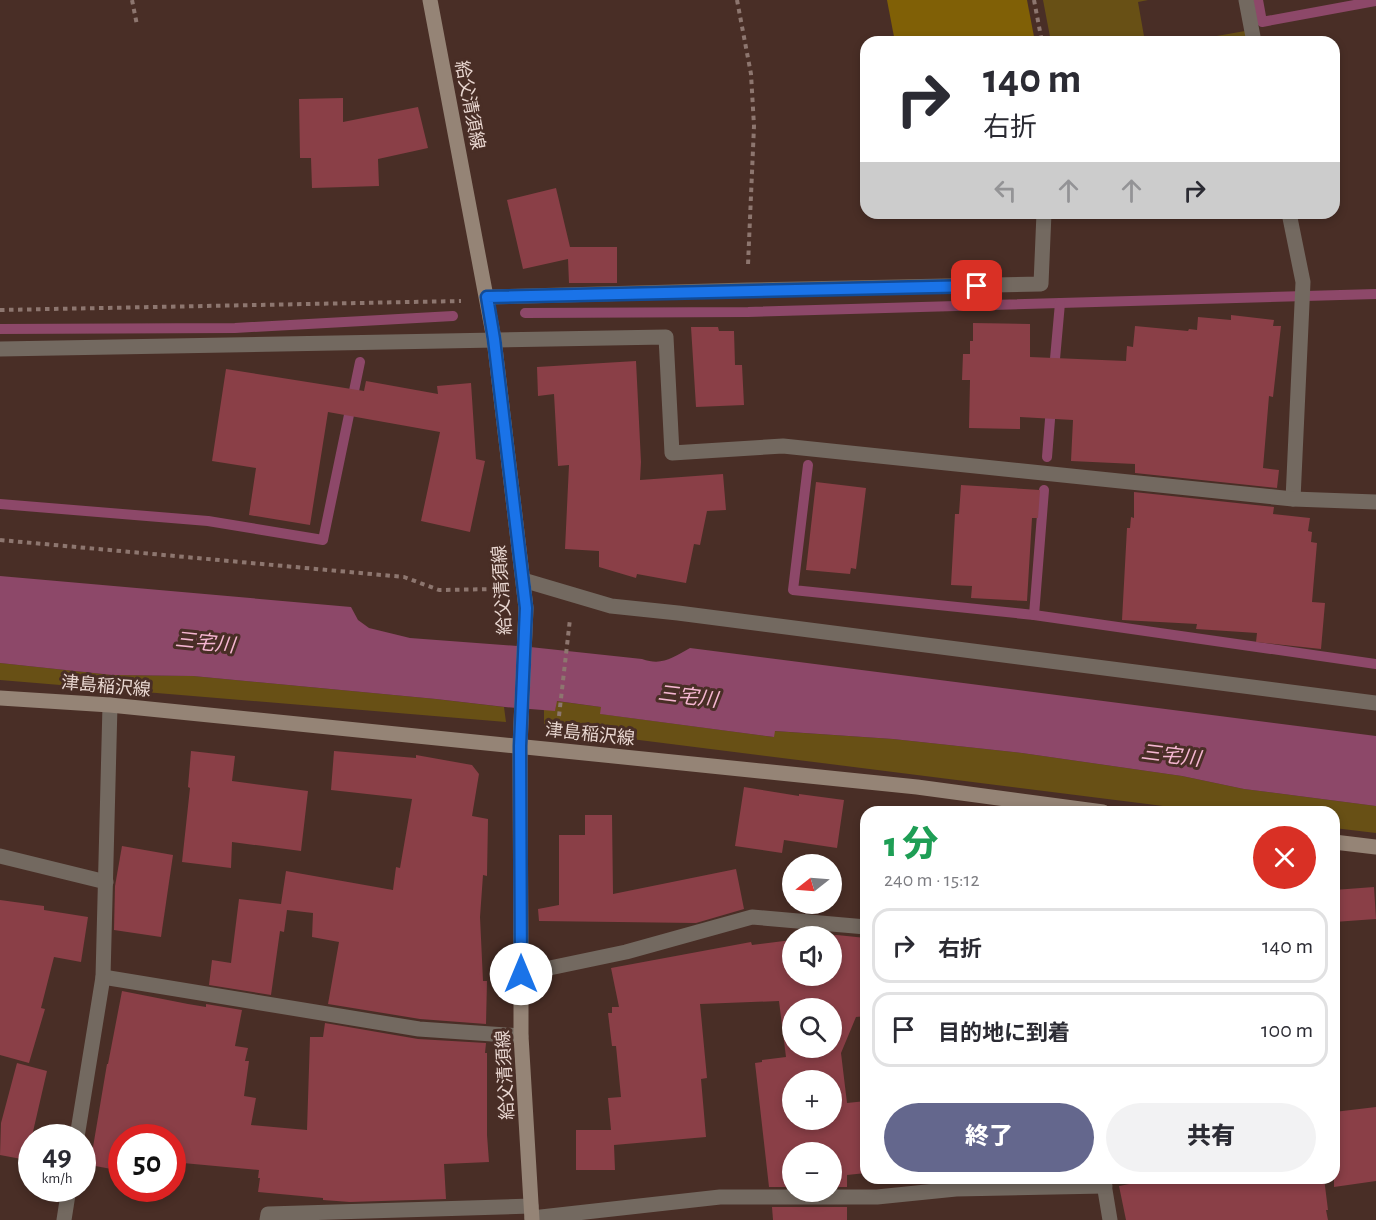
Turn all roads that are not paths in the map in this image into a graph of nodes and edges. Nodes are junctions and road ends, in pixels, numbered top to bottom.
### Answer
1 (430, 0) edge
2 (1246, 0) edge
3 (1253, 36) edge
4 (1044, 219) edge
5 (1290, 219) edge
6 (487, 299) junction
7 (494, 339) junction
8 (0, 350) edge
9 (1293, 499) junction
10 (1376, 502) edge
11 (524, 584) junction
12 (0, 698) edge
13 (1376, 703) edge
14 (110, 705) junction
15 (520, 746) junction
16 (1057, 806) edge
17 (1340, 843) edge
18 (1376, 847) edge
19 (0, 856) edge
20 (106, 882) junction
21 (860, 926) edge
22 (521, 974) junction
23 (104, 977) junction
24 (522, 1036) junction
25 (79, 1124) edge
26 (1062, 1184) edge
27 (1104, 1184) edge
28 (67, 1202) edge
29 (532, 1215) edge
30 (64, 1220) edge
31 (267, 1220) edge
32 (1110, 1220) edge

1 - 6 main road, 給父清須線
2 - 3 street
4 - 6 street
5 - 9 street
6 - 7 main road, 給父清須線
7 - 8 street
7 - 9 street
7 - 11 main road, 給父清須線
9 - 10 street
11 - 13 street
11 - 15 main road, 給父清須線
12 - 14 main road, 津島稲沢線
14 - 15 main road, 津島稲沢線
14 - 20 street
15 - 16 main road, 津島稲沢線
15 - 22 main road, 給父清須線
17 - 18 main road
19 - 20 street
20 - 23 street
21 - 22 street
22 - 24 main road, 給父清須線
23 - 24 street
23 - 25 street
24 - 29 main road, 給父清須線
26 - 29 street
27 - 32 street
28 - 30 street
29 - 31 street

